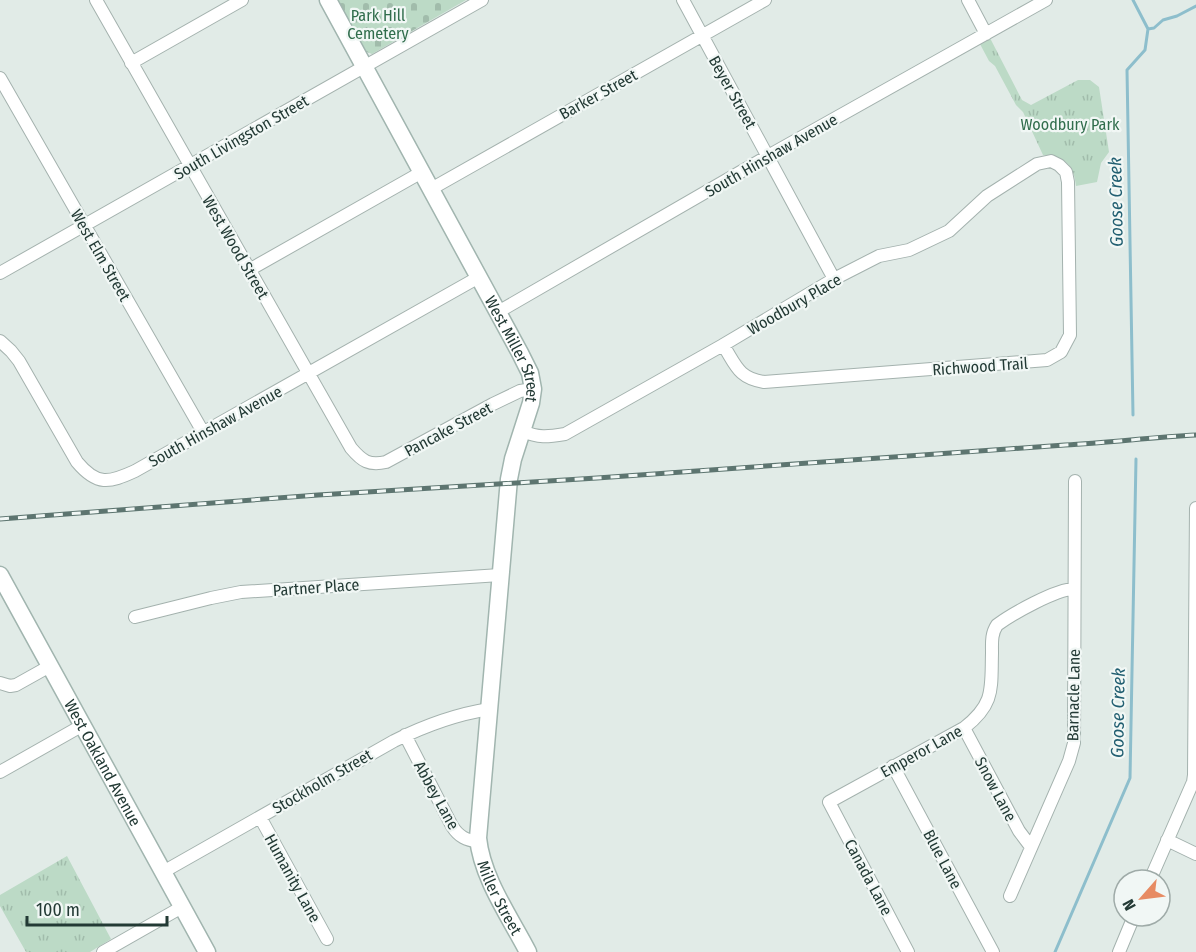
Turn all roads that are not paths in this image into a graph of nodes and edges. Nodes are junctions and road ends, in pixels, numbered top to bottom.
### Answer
1 (96, 0) edge
2 (242, 0) edge
3 (328, 0) edge
4 (482, 0) edge
5 (683, 0) edge
6 (765, 0) edge
7 (968, 0) edge
8 (1046, 0) edge
9 (986, 34) junction
10 (702, 36) junction
11 (131, 63) junction
12 (364, 67) junction
13 (0, 78) edge
14 (768, 156) junction
15 (1059, 165) joint
16 (190, 166) junction
17 (422, 172) junction
18 (431, 189) junction
19 (85, 227) junction
20 (249, 270) junction
21 (0, 273) edge
22 (479, 277) junction
23 (834, 279) junction
24 (498, 312) junction
25 (0, 341) edge
26 (723, 345) junction
27 (309, 374) junction
28 (533, 389) junction
29 (522, 431) junction
30 (203, 432) junction
31 (363, 460) joint
32 (1075, 481) dead end
33 (1196, 508) edge
34 (0, 575) edge
35 (500, 575) junction
36 (1074, 589) junction
37 (135, 617) dead end
38 (1196, 638) edge
39 (50, 666) junction
40 (0, 683) edge
41 (490, 709) junction
42 (83, 725) junction
43 (964, 728) junction
44 (405, 735) junction
45 (893, 766) junction
46 (0, 772) edge
47 (829, 802) joint
48 (260, 817) junction
49 (1167, 840) junction
50 (478, 842) junction
51 (1031, 847) junction
52 (1196, 854) edge
53 (1155, 868) edge
54 (163, 872) junction
55 (1010, 896) dead end
56 (182, 907) junction
57 (1129, 928) edge
58 (327, 939) dead end
59 (103, 952) edge
60 (207, 952) edge
61 (528, 952) edge
62 (908, 952) edge
63 (993, 952) edge
64 (1119, 952) edge

1 - 11 street, West Wood Street
2 - 11 street
3 - 12 street, West Miller Street
4 - 12 street, South Livingston Street
5 - 10 street, Beyer Street
6 - 10 street, Barker Street
7 - 9 street
8 - 9 street, South Hinshaw Avenue
9 - 14 street, South Hinshaw Avenue
10 - 14 street, Beyer Street
10 - 18 street, Barker Street
11 - 16 street, West Wood Street
12 - 16 street, South Livingston Street
12 - 17 street, West Miller Street
13 - 19 street, West Elm Street
14 - 23 street, Beyer Street
14 - 24 street, South Hinshaw Avenue
15 - 23 street, Woodbury Place
15 - 26 street, Richwood Trail
16 - 19 street, South Livingston Street
16 - 20 street, West Wood Street
17 - 18 street, West Miller Street
17 - 20 street
18 - 22 street, West Miller Street
19 - 21 street, South Livingston Street
19 - 30 street, West Elm Street
20 - 27 street, West Wood Street
22 - 24 street, West Miller Street
22 - 27 street, South Hinshaw Avenue
23 - 26 street, Woodbury Place
24 - 28 street, West Miller Street
25 - 30 street, South Hinshaw Avenue
26 - 29 street, Woodbury Place
27 - 30 street, South Hinshaw Avenue
27 - 31 street, West Wood Street
28 - 29 street, West Miller Street
28 - 31 street, Pancake Street
29 - 35 street, West Miller Street
32 - 36 street, Barnacle Lane
33 - 38 street
34 - 39 street, West Oakland Avenue
35 - 37 street, Partner Place
35 - 41 street, West Miller Street
36 - 43 street, Emperor Lane
36 - 51 street, Barnacle Lane
38 - 49 street
39 - 40 street
39 - 42 street, West Oakland Avenue
41 - 44 street, Stockholm Street
41 - 50 street, West Miller Street
42 - 46 street
42 - 54 street, West Oakland Avenue
43 - 45 street, Emperor Lane
43 - 51 street, Snow Lane
44 - 48 street, Stockholm Street
44 - 50 street, Abbey Lane
45 - 47 street, Emperor Lane
45 - 63 street, Blue Lane
47 - 62 street, Canada Lane
48 - 54 street, Stockholm Street
48 - 58 street, Humanity Lane
49 - 52 street
49 - 53 street
50 - 61 street, Miller Street
51 - 55 street, Barnacle Lane
54 - 56 street, West Oakland Avenue
56 - 59 street
56 - 60 street, West Oakland Avenue
57 - 64 street

